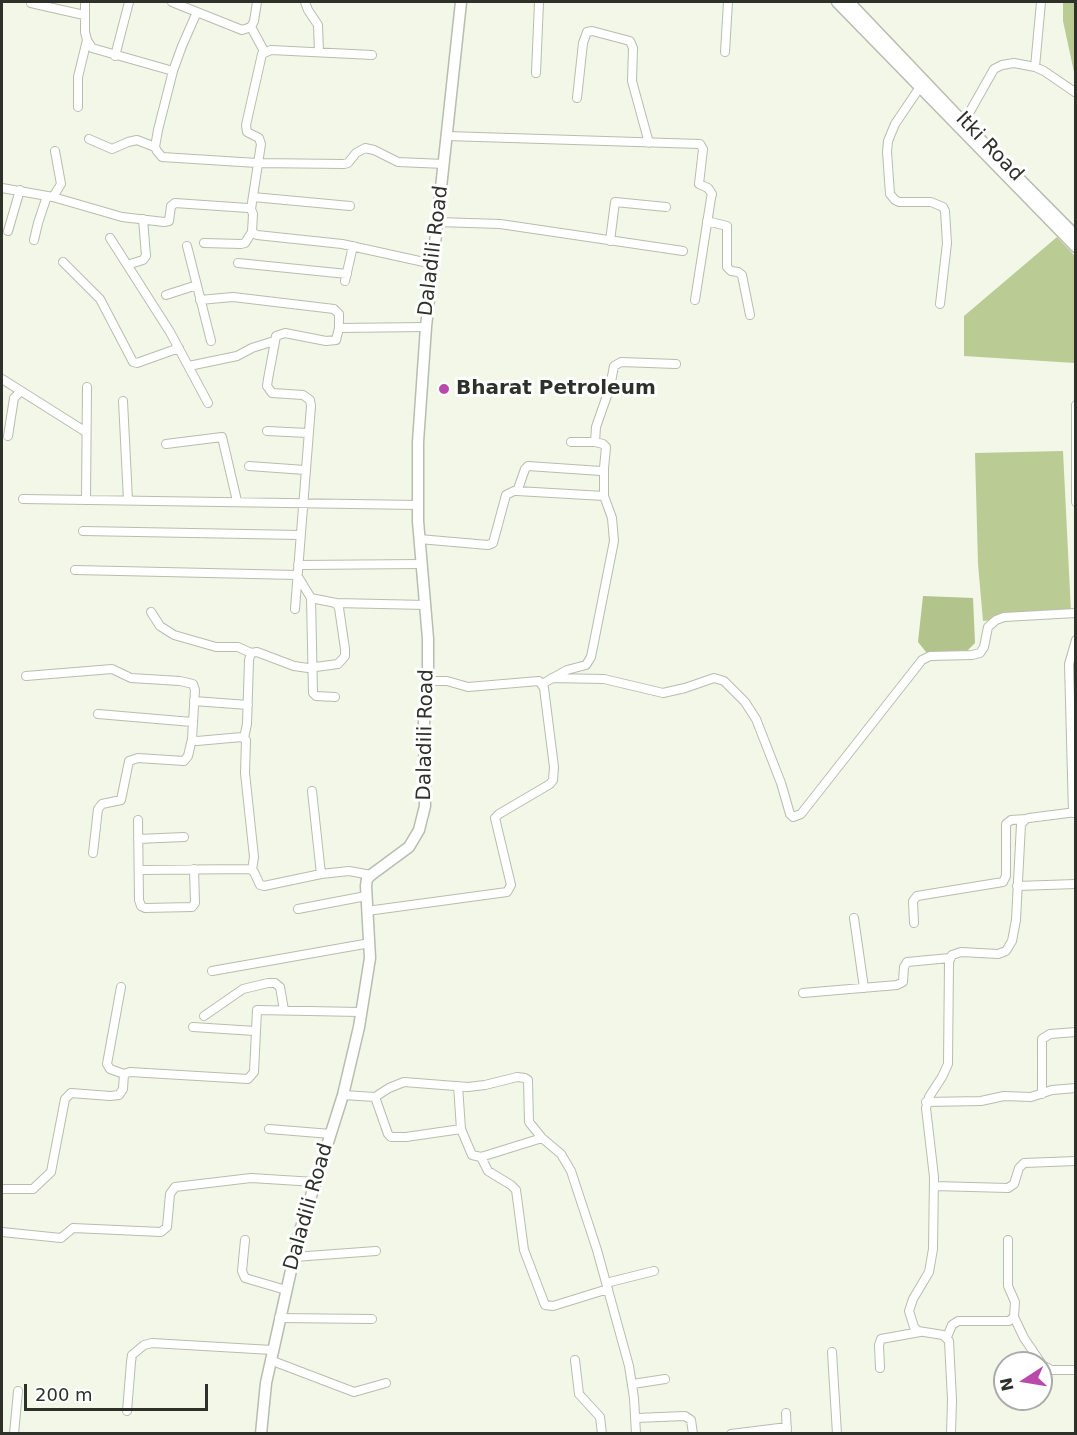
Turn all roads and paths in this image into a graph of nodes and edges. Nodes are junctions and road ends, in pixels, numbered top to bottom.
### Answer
1 (85, 2) edge
2 (129, 2) edge
3 (172, 2) edge
4 (257, 2) edge
5 (305, 2) edge
6 (460, 2) edge
7 (539, 2) edge
8 (728, 2) edge
9 (837, 2) edge
10 (849, 2) edge
11 (1041, 2) edge
12 (31, 3) edge
13 (197, 12) junction
14 (84, 15) junction
15 (251, 27) junction
16 (87, 40) junction
17 (884, 44) junction
18 (264, 51) junction
19 (319, 52) junction
20 (725, 52) dead end
21 (372, 55) dead end
22 (114, 56) junction
23 (899, 59) junction
24 (1035, 67) junction
25 (173, 71) junction
26 (536, 72) dead end
27 (920, 87) junction
28 (1076, 93) edge
29 (577, 98) dead end
30 (78, 107) dead end
31 (964, 122) junction
32 (447, 136) junction
33 (88, 139) dead end
34 (649, 143) junction
35 (155, 147) junction
36 (56, 151) dead end
37 (257, 163) junction
38 (444, 164) junction
39 (2, 188) edge
40 (20, 190) junction
41 (50, 197) junction
42 (253, 197) junction
43 (350, 206) dead end
44 (666, 207) dead end
45 (252, 209) junction
46 (143, 219) junction
47 (708, 221) junction
48 (438, 222) junction
49 (8, 231) dead end
50 (252, 232) junction
51 (1076, 236) edge
52 (110, 238) dead end
53 (34, 240) dead end
54 (610, 241) junction
55 (204, 243) dead end
56 (187, 246) dead end
57 (353, 246) junction
58 (1076, 247) edge
59 (683, 251) dead end
60 (63, 262) dead end
61 (238, 263) dead end
62 (433, 264) junction
63 (127, 265) junction
64 (197, 285) junction
65 (166, 295) dead end
66 (200, 300) junction
67 (695, 300) dead end
68 (940, 304) dead end
69 (750, 315) dead end
70 (426, 327) junction
71 (339, 328) junction
72 (274, 341) junction
73 (211, 342) dead end
74 (179, 348) junction
75 (676, 363) dead end
76 (189, 366) junction
77 (2, 379) edge
78 (87, 387) dead end
79 (21, 391) junction
80 (123, 401) dead end
81 (208, 403) dead end
82 (1076, 405) edge
83 (267, 431) dead end
84 (86, 432) junction
85 (308, 433) junction
86 (8, 436) dead end
87 (572, 442) dead end
88 (595, 442) junction
89 (166, 444) dead end
90 (249, 466) dead end
91 (604, 468) junction
92 (305, 470) junction
93 (517, 490) junction
94 (604, 496) junction
95 (23, 499) dead end
96 (86, 499) junction
97 (128, 500) junction
98 (237, 501) junction
99 (303, 502) junction
100 (1076, 502) edge
101 (418, 505) junction
102 (83, 531) dead end
103 (300, 535) junction
104 (419, 539) junction
105 (422, 564) junction
106 (298, 565) junction
107 (75, 570) dead end
108 (297, 575) junction
109 (310, 598) junction
110 (336, 603) junction
111 (426, 604) junction
112 (294, 609) dead end
113 (151, 612) dead end
114 (1076, 613) edge
115 (1076, 640) edge
116 (251, 652) junction
117 (311, 668) junction
118 (26, 676) dead end
119 (552, 678) junction
120 (428, 681) junction
121 (542, 684) junction
122 (335, 697) dead end
123 (194, 701) junction
124 (248, 705) junction
125 (98, 714) dead end
126 (192, 722) junction
127 (244, 738) junction
128 (192, 739) junction
129 (312, 791) dead end
130 (1074, 813) edge
131 (1026, 819) junction
132 (138, 820) dead end
133 (184, 837) dead end
134 (138, 839) junction
135 (93, 853) dead end
136 (194, 869) junction
137 (139, 870) junction
138 (252, 870) junction
139 (321, 874) junction
140 (370, 875) junction
141 (1076, 884) edge
142 (1017, 886) junction
143 (366, 896) junction
144 (298, 909) dead end
145 (367, 911) junction
146 (854, 918) dead end
147 (914, 923) dead end
148 (370, 943) junction
149 (950, 958) junction
150 (212, 971) dead end
151 (121, 987) dead end
152 (864, 988) junction
153 (803, 993) dead end
154 (284, 1010) junction
155 (360, 1012) junction
156 (204, 1016) dead end
157 (193, 1028) dead end
158 (255, 1030) junction
159 (1076, 1032) edge
160 (124, 1074) junction
161 (458, 1086) junction
162 (1076, 1088) edge
163 (1042, 1094) junction
164 (343, 1095) junction
165 (375, 1097) junction
166 (926, 1102) junction
167 (269, 1129) dead end
168 (460, 1129) junction
169 (331, 1134) junction
170 (542, 1138) junction
171 (481, 1157) junction
172 (1076, 1161) edge
173 (315, 1182) junction
174 (934, 1186) junction
175 (2, 1189) edge
176 (2, 1232) edge
177 (245, 1240) dead end
178 (1008, 1240) dead end
179 (376, 1251) dead end
180 (294, 1257) junction
181 (654, 1271) dead end
182 (607, 1286) junction
183 (286, 1290) junction
184 (1014, 1317) junction
185 (279, 1318) junction
186 (372, 1319) dead end
187 (922, 1332) junction
188 (947, 1337) junction
189 (1033, 1351) edge
190 (832, 1352) dead end
191 (271, 1355) junction
192 (575, 1360) dead end
193 (880, 1368) dead end
194 (1053, 1370) edge
195 (1076, 1370) edge
196 (665, 1379) dead end
197 (386, 1383) dead end
198 (633, 1384) junction
199 (18, 1391) dead end
200 (127, 1411) dead end
201 (786, 1413) dead end
202 (636, 1418) junction
203 (787, 1430) edge
204 (14, 1434) edge
205 (261, 1434) edge
206 (602, 1434) edge
207 (636, 1434) edge
208 (693, 1434) edge
209 (731, 1434) edge
210 (837, 1434) edge
211 (951, 1434) edge

1 - 14 street
2 - 22 street
3 - 13 street
4 - 15 street
5 - 19 street
6 - 32 main road, Daladili Road
7 - 26 street
8 - 20 street
9 - 17 main road
10 - 17 main road
11 - 24 street
12 - 14 street
13 - 15 street
13 - 25 street
14 - 16 street
15 - 18 street
16 - 22 street
16 - 30 street
17 - 23 main road
18 - 19 street
18 - 37 street
19 - 21 street
22 - 25 street
23 - 27 main road
23 - 31 main road, Itki Road
24 - 28 street
24 - 31 street
25 - 35 street
27 - 58 main road
27 - 68 street
29 - 34 street
31 - 51 main road, Itki Road
32 - 34 street
32 - 38 main road, Daladili Road
33 - 35 street
34 - 47 street
35 - 37 street
36 - 41 street
37 - 38 street
37 - 42 street
38 - 48 main road, Daladili Road
39 - 40 street
40 - 41 street
40 - 49 street
41 - 46 street
41 - 53 street
42 - 43 street
42 - 45 street
44 - 54 street
45 - 46 street
45 - 50 street
46 - 63 street
47 - 67 street
47 - 69 street
48 - 54 street
48 - 62 main road, Daladili Road
50 - 55 street
50 - 57 street
52 - 63 street
54 - 59 street
56 - 64 street
57 - 61 street
57 - 62 street
60 - 74 street
62 - 70 main road, Daladili Road
63 - 74 street
64 - 65 street
64 - 66 street
66 - 71 street
66 - 73 street
70 - 71 street
70 - 101 main road, Daladili Road
71 - 72 street
72 - 76 street
72 - 85 street
74 - 76 street
75 - 88 street
76 - 81 street
77 - 79 street
78 - 84 street
79 - 84 street
79 - 86 street
80 - 97 street
82 - 100 street
83 - 85 street
84 - 96 street
85 - 92 street
87 - 88 street
88 - 91 street
89 - 98 street
90 - 92 street
91 - 93 street
91 - 94 street
92 - 99 street
93 - 94 street
93 - 104 street
94 - 119 street
95 - 96 street
96 - 97 street
97 - 98 street
98 - 99 street
99 - 101 street
99 - 103 street
101 - 104 main road, Daladili Road
102 - 103 street
103 - 106 street
104 - 105 main road, Daladili Road
105 - 106 street
105 - 111 main road, Daladili Road
106 - 108 street
107 - 108 street
108 - 109 street
108 - 112 street
109 - 110 street
109 - 117 street
110 - 111 street
110 - 117 street
111 - 120 main road, Daladili Road
113 - 116 street
114 - 119 street
115 - 130 street
116 - 117 street
116 - 124 street
117 - 122 street
118 - 123 street
119 - 121 street
120 - 121 street
120 - 140 main road, Daladili Road
121 - 145 street
123 - 124 street
123 - 126 street
124 - 127 street
125 - 126 street
126 - 128 street
127 - 128 street
127 - 138 street
128 - 135 street
129 - 139 street
130 - 131 street
131 - 142 street
131 - 147 street
132 - 134 street
133 - 134 street
134 - 137 street
136 - 137 street
136 - 137 street
136 - 138 street
138 - 139 street
139 - 140 street
140 - 143 main road, Daladili Road
141 - 142 street
142 - 149 street
143 - 144 street
143 - 145 main road, Daladili Road
145 - 148 main road, Daladili Road
146 - 152 street
148 - 150 street
148 - 155 main road, Daladili Road
149 - 152 street
149 - 166 street
151 - 160 street
152 - 153 street
154 - 155 street
154 - 156 street
154 - 158 street
155 - 164 main road, Daladili Road
157 - 158 street
158 - 160 street
159 - 163 street
160 - 175 street
161 - 165 street
161 - 168 street
161 - 170 street
162 - 163 street
163 - 166 street
164 - 165 street
164 - 169 main road, Daladili Road
165 - 168 street
166 - 174 street
167 - 169 street
168 - 171 street
169 - 173 main road, Daladili Road
170 - 171 street
170 - 182 street
171 - 182 street
172 - 174 street
173 - 176 street
173 - 180 main road, Daladili Road
174 - 187 street
177 - 183 street
178 - 184 street
179 - 180 street
180 - 183 main road, Daladili Road
181 - 182 street
182 - 198 street
183 - 185 main road, Daladili Road
184 - 188 street
184 - 189 street
185 - 186 street
185 - 191 main road, Daladili Road
187 - 188 street
187 - 193 street
188 - 211 street
190 - 210 street
191 - 197 street
191 - 200 street
191 - 205 main road, Daladili Road
192 - 206 street
194 - 195 street
196 - 198 street
198 - 202 street
199 - 204 street
201 - 203 street
202 - 207 street
202 - 208 street
203 - 209 street

